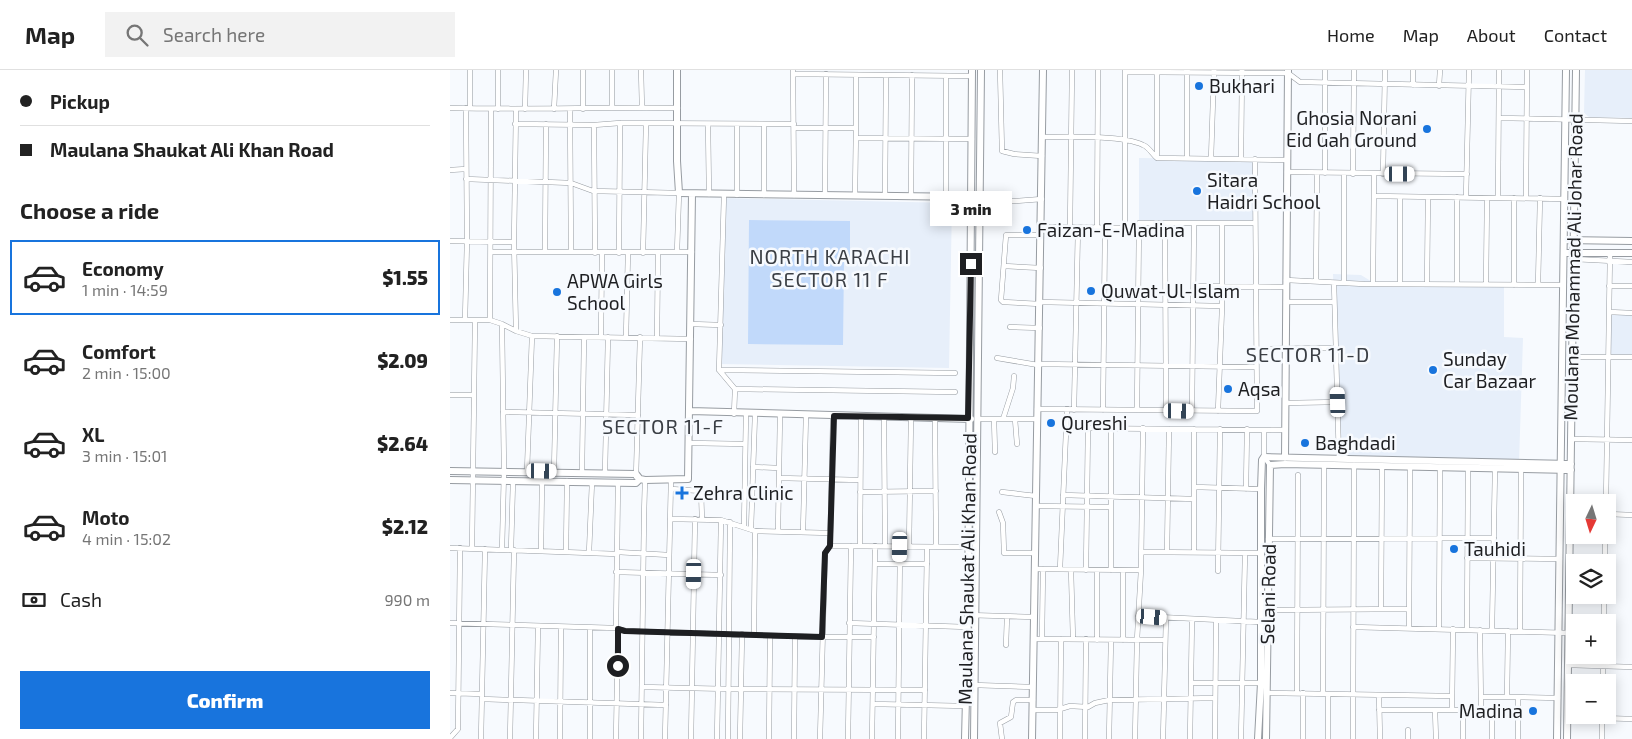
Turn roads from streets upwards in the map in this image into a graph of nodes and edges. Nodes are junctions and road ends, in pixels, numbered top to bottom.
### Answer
1 (470, 70) edge
2 (498, 70) edge
3 (526, 70) edge
4 (556, 70) edge
5 (583, 70) edge
6 (612, 70) edge
7 (642, 70) edge
8 (677, 70) edge
9 (981, 70) edge
10 (1000, 70) edge
11 (1043, 70) edge
12 (1072, 70) edge
13 (1098, 70) edge
14 (1125, 70) edge
15 (1325, 70) edge
16 (1354, 70) edge
17 (1385, 70) edge
18 (1413, 70) edge
19 (1440, 70) edge
20 (1469, 70) edge
21 (1499, 70) edge
22 (1526, 70) edge
23 (1566, 70) edge
24 (1576, 70) edge
25 (1157, 71) edge
26 (1187, 71) edge
27 (1214, 71) edge
28 (1242, 71) edge
29 (794, 72) edge
30 (873, 72) edge
31 (1288, 72) edge
32 (900, 73) edge
33 (930, 73) edge
34 (972, 73) edge
35 (826, 74) junction
36 (856, 75) junction
37 (886, 75) junction
38 (912, 75) junction
39 (946, 76) junction
40 (1325, 82) junction
41 (1354, 82) junction
42 (1385, 84) junction
43 (1413, 85) junction
44 (1439, 86) junction
45 (1468, 86) junction
46 (1499, 88) junction
47 (1526, 88) junction
48 (612, 107) junction
49 (450, 108) edge
50 (468, 108) junction
51 (642, 108) junction
52 (678, 108) junction
53 (491, 109) junction
54 (498, 109) junction
55 (516, 109) junction
56 (526, 109) junction
57 (554, 109) junction
58 (570, 109) junction
59 (583, 109) junction
60 (1499, 118) junction
61 (1526, 119) junction
62 (1566, 119) junction
63 (1575, 120) junction
64 (1632, 121) edge
65 (620, 123) junction
66 (515, 124) junction
67 (546, 124) junction
68 (646, 124) junction
69 (677, 124) junction
70 (708, 124) junction
71 (737, 124) junction
72 (764, 124) junction
73 (570, 125) junction
74 (594, 125) junction
75 (794, 126) junction
76 (826, 128) junction
77 (856, 128) junction
78 (1042, 137) junction
79 (856, 138) junction
80 (886, 138) junction
81 (911, 138) junction
82 (1071, 138) junction
83 (1097, 138) junction
84 (946, 139) junction
85 (972, 139) junction
86 (1125, 140) junction
87 (1042, 156) junction
88 (1157, 158) junction
89 (1187, 158) junction
90 (1211, 159) junction
91 (1241, 159) junction
92 (1255, 159) junction
93 (1287, 160) junction
94 (450, 170) edge
95 (466, 170) junction
96 (1287, 172) junction
97 (1317, 173) junction
98 (1325, 173) junction
99 (1344, 174) junction
100 (1353, 174) junction
101 (1374, 174) junction
102 (1383, 174) junction
103 (1467, 174) junction
104 (466, 179) junction
105 (491, 180) junction
106 (514, 181) junction
107 (546, 182) junction
108 (571, 183) junction
109 (594, 191) junction
110 (620, 192) junction
111 (644, 192) junction
112 (679, 193) junction
113 (692, 194) junction
114 (709, 194) junction
115 (724, 194) junction
116 (737, 195) junction
117 (764, 195) junction
118 (794, 195) junction
119 (826, 195) junction
120 (855, 195) junction
121 (885, 196) junction
122 (1374, 196) junction
123 (911, 197) junction
124 (946, 197) junction
125 (972, 197) junction
126 (1400, 197) junction
127 (1428, 197) junction
128 (1457, 197) junction
129 (1466, 198) junction
130 (1487, 198) junction
131 (1498, 198) junction
132 (1514, 198) junction
133 (1526, 198) junction
134 (1540, 198) junction
135 (1564, 199) junction
136 (1042, 200) junction
137 (1000, 222) dead end
138 (1166, 223) junction
139 (1194, 223) junction
140 (1222, 223) junction
141 (1255, 223) junction
142 (1041, 227) junction
143 (1070, 228) junction
144 (1078, 228) junction
145 (1097, 228) junction
146 (1105, 228) junction
147 (1125, 228) junction
148 (1138, 228) junction
149 (1041, 235) junction
150 (1564, 240) junction
151 (1574, 240) junction
152 (450, 241) edge
153 (467, 241) junction
154 (1632, 241) edge
155 (491, 242) junction
156 (514, 242) junction
157 (491, 252) junction
158 (514, 252) junction
159 (545, 252) junction
160 (571, 252) junction
161 (595, 252) junction
162 (602, 252) junction
163 (658, 252) junction
164 (677, 252) junction
165 (692, 252) junction
166 (619, 253) junction
167 (628, 253) junction
168 (643, 253) junction
169 (1564, 253) junction
170 (1610, 253) junction
171 (1632, 253) edge
172 (1574, 256) junction
173 (1610, 261) junction
174 (1632, 262) edge
175 (1004, 266) junction
176 (1041, 268) junction
177 (1316, 281) junction
178 (1286, 283) junction
179 (1334, 283) junction
180 (1344, 283) junction
181 (1373, 283) junction
182 (1400, 283) junction
183 (1428, 284) junction
184 (1457, 284) junction
185 (1486, 284) junction
186 (1514, 285) junction
187 (1538, 285) junction
188 (1563, 285) junction
189 (1194, 286) junction
190 (1222, 286) junction
191 (1610, 286) junction
192 (1632, 286) edge
193 (1256, 287) junction
194 (1077, 302) junction
195 (1104, 302) junction
196 (1286, 302) junction
197 (1334, 302) junction
198 (1040, 303) junction
199 (1138, 304) junction
200 (1166, 304) junction
201 (1194, 305) junction
202 (1221, 306) junction
203 (1609, 312) junction
204 (1632, 313) edge
205 (450, 320) edge
206 (465, 320) junction
207 (475, 320) junction
208 (490, 320) junction
209 (502, 324) junction
210 (691, 324) junction
211 (721, 325) junction
212 (1010, 327) dead end
213 (1040, 328) junction
214 (516, 331) junction
215 (532, 336) junction
216 (557, 336) junction
217 (584, 337) junction
218 (601, 337) junction
219 (608, 337) junction
220 (626, 337) junction
221 (640, 337) junction
222 (657, 338) junction
223 (691, 339) junction
224 (1336, 348) junction
225 (1256, 349) junction
226 (1286, 349) junction
227 (1573, 357) junction
228 (1608, 357) junction
229 (997, 358) dead end
230 (1632, 358) edge
231 (1038, 364) junction
232 (1076, 364) junction
233 (1103, 365) junction
234 (1137, 366) junction
235 (1166, 366) junction
236 (1192, 366) junction
237 (1220, 367) junction
238 (1256, 367) junction
239 (719, 370) junction
240 (955, 373) dead end
241 (1014, 376) dead end
242 (735, 389) junction
243 (955, 392) dead end
244 (450, 395) edge
245 (474, 395) junction
246 (1338, 402) junction
247 (1286, 404) junction
248 (1037, 409) junction
249 (1067, 410) junction
250 (1074, 410) junction
251 (1103, 410) junction
252 (1137, 410) junction
253 (690, 411) junction
254 (1166, 411) junction
255 (1192, 411) junction
256 (1218, 411) junction
257 (503, 412) junction
258 (530, 412) junction
259 (555, 413) junction
260 (583, 413) junction
261 (606, 414) junction
262 (734, 414) junction
263 (746, 414) junction
264 (754, 414) junction
265 (638, 415) junction
266 (780, 415) junction
267 (806, 415) junction
268 (834, 416) junction
269 (861, 417) junction
270 (884, 417) junction
271 (911, 418) junction
272 (935, 418) junction
273 (968, 418) junction
274 (978, 419) junction
275 (994, 419) junction
276 (1003, 419) junction
277 (1015, 419) junction
278 (1037, 419) junction
279 (1066, 428) junction
280 (1088, 428) junction
281 (1112, 428) junction
282 (1143, 428) junction
283 (1169, 428) junction
284 (1194, 429) junction
285 (1220, 429) junction
286 (1247, 429) junction
287 (1264, 430) junction
288 (1286, 430) junction
289 (1571, 439) junction
290 (1607, 439) junction
291 (1632, 440) edge
292 (690, 443) junction
293 (745, 444) junction
294 (1017, 444) dead end
295 (995, 452) dead end
296 (1264, 457) junction
297 (1339, 459) junction
298 (1285, 461) junction
299 (1270, 465) junction
300 (1324, 465) junction
301 (1354, 465) junction
302 (753, 466) junction
303 (1382, 466) junction
304 (1410, 467) junction
305 (1440, 467) junction
306 (1561, 467) junction
307 (1571, 467) junction
308 (779, 468) junction
309 (1468, 468) junction
310 (1495, 468) junction
311 (1521, 469) junction
312 (450, 471) edge
313 (473, 471) junction
314 (528, 471) junction
315 (504, 472) junction
316 (554, 472) junction
317 (582, 472) junction
318 (605, 472) junction
319 (1298, 476) dead end
320 (779, 478) junction
321 (639, 479) junction
322 (804, 479) junction
323 (831, 479) junction
324 (450, 480) edge
325 (671, 480) junction
326 (860, 480) junction
327 (473, 481) junction
328 (504, 481) junction
329 (513, 481) junction
330 (542, 482) junction
331 (567, 482) junction
332 (592, 482) junction
333 (618, 483) junction
334 (1194, 488) junction
335 (1219, 488) junction
336 (671, 489) junction
337 (1246, 489) junction
338 (1261, 489) junction
339 (936, 491) junction
340 (860, 492) junction
341 (884, 492) junction
342 (910, 492) junction
343 (1002, 492) dead end
344 (1572, 494) edge
345 (1606, 494) edge
346 (1063, 495) junction
347 (1036, 496) junction
348 (1087, 496) junction
349 (1111, 496) junction
350 (1142, 496) junction
351 (1168, 498) junction
352 (1194, 498) junction
353 (1036, 506) junction
354 (1063, 507) junction
355 (1111, 507) junction
356 (1087, 508) junction
357 (999, 512) dead end
358 (1616, 514) edge
359 (1632, 515) edge
360 (670, 519) junction
361 (695, 519) junction
362 (702, 519) junction
363 (721, 520) junction
364 (730, 522) junction
365 (744, 527) junction
366 (753, 530) junction
367 (778, 531) junction
368 (803, 532) junction
369 (830, 533) junction
370 (1298, 538) junction
371 (1324, 538) junction
372 (1354, 538) junction
373 (1381, 538) junction
374 (1410, 538) junction
375 (1440, 538) junction
376 (1467, 538) junction
377 (1494, 538) junction
378 (1265, 539) junction
379 (830, 546) junction
380 (851, 546) junction
381 (860, 546) junction
382 (876, 546) junction
383 (885, 546) junction
384 (900, 547) junction
385 (909, 547) junction
386 (927, 547) junction
387 (936, 547) junction
388 (968, 547) junction
389 (450, 548) edge
390 (460, 548) junction
391 (472, 549) junction
392 (485, 549) junction
393 (502, 550) junction
394 (512, 550) junction
395 (541, 551) junction
396 (566, 552) junction
397 (1142, 552) junction
398 (1167, 552) junction
399 (1194, 552) junction
400 (589, 553) junction
401 (617, 553) junction
402 (643, 553) junction
403 (1035, 553) junction
404 (1219, 553) junction
405 (1245, 553) junction
406 (1261, 553) junction
407 (669, 554) junction
408 (1467, 558) junction
409 (1493, 558) junction
410 (1521, 558) junction
411 (1560, 559) junction
412 (875, 564) junction
413 (900, 564) junction
414 (927, 564) junction
415 (1035, 569) junction
416 (1042, 569) junction
417 (1060, 569) junction
418 (1072, 570) junction
419 (1086, 570) junction
420 (1097, 570) junction
421 (1111, 570) junction
422 (1123, 570) junction
423 (1141, 570) junction
424 (1218, 571) dead end
425 (616, 572) junction
426 (643, 573) junction
427 (669, 574) junction
428 (694, 574) junction
429 (721, 575) junction
430 (1324, 609) junction
431 (1353, 609) junction
432 (1381, 609) junction
433 (1409, 609) junction
434 (1265, 610) junction
435 (1298, 610) junction
436 (971, 616) junction
437 (1138, 616) junction
438 (1007, 617) junction
439 (1034, 617) junction
440 (1166, 618) junction
441 (1192, 619) junction
442 (1216, 620) junction
443 (1244, 621) junction
444 (1261, 622) junction
445 (450, 623) edge
446 (850, 623) junction
447 (459, 624) junction
448 (483, 624) junction
449 (874, 624) junction
450 (899, 625) junction
451 (512, 626) junction
452 (538, 626) junction
453 (926, 626) junction
454 (561, 627) junction
455 (967, 627) junction
456 (1353, 627) junction
457 (590, 628) junction
458 (1409, 628) junction
459 (617, 629) junction
460 (1439, 629) junction
461 (1452, 629) junction
462 (1466, 630) junction
463 (1480, 630) junction
464 (1492, 630) junction
465 (1508, 631) junction
466 (1520, 631) junction
467 (642, 632) junction
468 (668, 632) junction
469 (693, 633) junction
470 (1559, 633) junction
471 (1566, 633) edge
472 (720, 634) junction
473 (730, 634) junction
474 (742, 634) junction
475 (754, 635) junction
476 (770, 636) junction
477 (795, 636) junction
478 (822, 637) junction
479 (849, 637) junction
480 (874, 637) junction
481 (1034, 639) junction
482 (1042, 639) junction
483 (1061, 639) junction
484 (1073, 639) junction
485 (1086, 639) junction
486 (1097, 640) junction
487 (1111, 640) junction
488 (1123, 640) junction
489 (1137, 640) junction
490 (1165, 640) junction
491 (1006, 645) dead end
492 (1568, 665) joint
493 (1603, 666) junction
494 (1632, 667) edge
495 (1603, 674) edge
496 (1192, 683) junction
497 (1261, 683) junction
498 (1216, 684) junction
499 (1242, 684) junction
500 (974, 685) junction
501 (642, 687) junction
502 (1033, 687) junction
503 (666, 688) junction
504 (692, 689) junction
505 (718, 689) junction
506 (741, 689) junction
507 (729, 690) junction
508 (769, 690) junction
509 (795, 690) junction
510 (820, 690) junction
511 (848, 690) junction
512 (899, 690) junction
513 (925, 690) junction
514 (873, 691) junction
515 (450, 693) edge
516 (459, 693) junction
517 (1263, 693) junction
518 (1297, 693) junction
519 (1303, 694) junction
520 (1326, 694) junction
521 (1353, 694) junction
522 (1379, 695) junction
523 (482, 696) junction
524 (1452, 696) junction
525 (1480, 697) junction
526 (1507, 697) junction
527 (1518, 697) junction
528 (1191, 698) junction
529 (1215, 698) junction
530 (1558, 698) junction
531 (1136, 699) junction
532 (511, 700) junction
533 (536, 700) junction
534 (1033, 700) junction
535 (1109, 700) junction
536 (1164, 700) junction
537 (561, 701) junction
538 (590, 702) junction
539 (617, 703) junction
540 (642, 704) junction
541 (873, 704) junction
542 (666, 705) junction
543 (898, 706) junction
544 (925, 706) junction
545 (965, 706) junction
546 (1086, 707) junction
547 (1033, 710) junction
548 (1060, 710) junction
549 (1379, 710) junction
550 (1435, 710) junction
551 (1452, 710) junction
552 (1463, 710) junction
553 (1481, 710) junction
554 (1616, 718) edge
555 (1632, 719) edge
556 (1602, 724) edge
557 (1408, 730) dead end
558 (450, 738) edge
559 (481, 739) edge
560 (510, 739) edge
561 (536, 739) edge
562 (560, 739) edge
563 (590, 739) edge
564 (616, 739) edge
565 (641, 739) edge
566 (666, 739) edge
567 (691, 739) edge
568 (717, 739) edge
569 (728, 739) edge
570 (740, 739) edge
571 (769, 739) edge
572 (794, 739) edge
573 (820, 739) edge
574 (848, 739) edge
575 (872, 739) edge
576 (898, 739) edge
577 (924, 739) edge
578 (965, 739) edge
579 (974, 739) edge
580 (1002, 739) edge
581 (1032, 739) edge
582 (1060, 739) edge
583 (1085, 739) edge
584 (1109, 739) edge
585 (1135, 739) edge
586 (1163, 739) edge
587 (1190, 739) edge
588 (1215, 739) edge
589 (1241, 739) edge
590 (1258, 739) edge
591 (1266, 739) edge
592 (1303, 739) edge
593 (1328, 739) edge
594 (1354, 739) edge
595 (1380, 739) edge
596 (1408, 739) edge
597 (1436, 739) edge
598 (1462, 739) edge
599 (1492, 739) edge
600 (1518, 739) edge
601 (1557, 739) edge
602 (1567, 739) edge
603 (1602, 739) edge

1 - 50 street
2 - 54 street
3 - 56 street
4 - 57 street
5 - 59 street
6 - 48 street
7 - 51 street
8 - 52 street
9 - 274 street, Maulana Shaukat Ali Khan Road
10 - 87 street
11 - 78 street
12 - 82 street
13 - 83 street
14 - 25 street
14 - 86 street
15 - 40 street
16 - 41 street
17 - 42 street
18 - 43 street
19 - 44 street
20 - 45 street
21 - 46 street
22 - 47 street
23 - 62 street
24 - 63 street, Moulana Mohammad Ali Johar Road
25 - 26 street
25 - 88 street
26 - 27 street
26 - 89 street
27 - 28 street
27 - 90 street
28 - 31 street
28 - 91 street
29 - 35 street
29 - 75 street
30 - 36 street
30 - 37 street
31 - 40 street
31 - 93 street
32 - 37 street
32 - 38 street
33 - 38 street
33 - 39 street
34 - 39 street
34 - 85 street, Maulana Shaukat Ali Khan Road
35 - 36 street
35 - 76 street
36 - 77 street
37 - 80 street
38 - 81 street
39 - 84 street
40 - 41 street
40 - 98 street
41 - 42 street
41 - 100 street
42 - 43 street
42 - 102 street
43 - 44 street
44 - 45 street
45 - 46 street
45 - 103 street
46 - 47 street
46 - 60 street
47 - 61 street
48 - 51 street
48 - 59 street
49 - 50 street
50 - 53 street
50 - 95 street
51 - 52 street
52 - 69 street
53 - 54 street
53 - 105 street
54 - 55 street
55 - 56 street
55 - 66 street
56 - 57 street
57 - 58 street
58 - 59 street
58 - 73 street
60 - 61 street
60 - 131 street
61 - 62 street
61 - 133 street
62 - 63 street
62 - 135 street
63 - 64 street
63 - 151 street, Moulana Mohammad Ali Johar Road
65 - 68 street
65 - 74 street
65 - 110 street
66 - 67 street
66 - 106 street
67 - 73 street
67 - 107 street
68 - 69 street
68 - 111 street
69 - 70 street
69 - 112 street
70 - 71 street
70 - 114 street
71 - 72 street
71 - 116 street
72 - 75 street
72 - 117 street
73 - 74 street
73 - 108 street
74 - 109 street
75 - 76 street
75 - 118 street
76 - 77 street
76 - 119 street
77 - 79 street
78 - 82 street
78 - 87 street
79 - 80 street
79 - 120 street
80 - 81 street
80 - 121 street
81 - 84 street
81 - 123 street
82 - 83 street
82 - 143 street
83 - 86 street
83 - 145 street
84 - 85 street
84 - 124 street
85 - 125 street, Maulana Shaukat Ali Khan Road
86 - 88 street
86 - 147 street
87 - 136 street
88 - 89 street
89 - 90 street
90 - 91 street
91 - 92 street
92 - 93 street
92 - 141 street
93 - 96 street
94 - 95 street
95 - 104 street
96 - 97 street
96 - 178 street
97 - 98 street
97 - 177 street
98 - 99 street
99 - 100 street
99 - 180 street
100 - 101 street
101 - 102 street
101 - 122 street
102 - 103 street
103 - 129 street
104 - 105 street
104 - 153 street
105 - 106 street
105 - 155 street
106 - 107 street
106 - 156 street
107 - 108 street
107 - 159 street
108 - 109 street
108 - 160 street
109 - 110 street
109 - 161 street
110 - 111 street
110 - 166 street
111 - 112 street
111 - 168 street
112 - 113 street
112 - 164 street
113 - 114 street
113 - 165 street
114 - 115 street
115 - 116 street
115 - 211 street
116 - 117 street
117 - 118 street
118 - 119 street
119 - 120 street
120 - 121 street
121 - 123 street
122 - 126 street
122 - 181 street
123 - 124 street
124 - 125 street
125 - 273 street, Maulana Shaukat Ali Khan Road
126 - 127 street
126 - 182 street
127 - 128 street
127 - 183 street
128 - 129 street
128 - 184 street
129 - 130 street
130 - 131 street
130 - 185 street
131 - 132 street
132 - 133 street
132 - 186 street
133 - 134 street
134 - 135 street
134 - 187 street
135 - 150 street
136 - 137 street
136 - 142 street
138 - 139 street
138 - 148 street
138 - 200 street
139 - 140 street
139 - 189 street
140 - 141 street
140 - 190 street
141 - 193 street
142 - 143 street
142 - 149 street
143 - 144 street
144 - 145 street
144 - 194 street
145 - 146 street
146 - 147 street
146 - 195 street
147 - 148 street
148 - 199 street
149 - 175 street
149 - 176 street
150 - 151 street
150 - 169 street
151 - 154 street
151 - 172 street, Moulana Mohammad Ali Johar Road
152 - 153 street
153 - 155 street
153 - 206 street
155 - 156 street
155 - 157 street
156 - 158 street
157 - 158 street
157 - 208 street
158 - 159 street
158 - 214 street
159 - 160 street
160 - 161 street
161 - 162 street
162 - 166 street
162 - 218 street
163 - 164 street
163 - 168 street
163 - 222 street
164 - 165 street
165 - 210 street
166 - 167 street
167 - 168 street
167 - 220 street
169 - 172 street
169 - 188 street
170 - 171 street
170 - 172 street
170 - 173 street
172 - 173 street
172 - 227 street, Moulana Mohammad Ali Johar Road
173 - 174 street
173 - 191 street
175 - 176 street
175 - 198 street
176 - 198 street
177 - 178 street
177 - 179 street
178 - 193 street
178 - 196 street
179 - 180 street
179 - 197 street
180 - 181 street
181 - 182 street
182 - 183 street
183 - 184 street
184 - 185 street
185 - 186 street
186 - 187 street
187 - 188 street
188 - 306 street
189 - 190 street
189 - 201 street
190 - 193 street
190 - 202 street
191 - 192 street
191 - 203 street
193 - 225 street
194 - 195 street
194 - 198 street
194 - 232 street
195 - 199 street
195 - 233 street
196 - 197 street
196 - 226 street
197 - 224 street
198 - 213 street
199 - 200 street
199 - 234 street
200 - 201 street
200 - 235 street
201 - 202 street
201 - 236 street
202 - 237 street
203 - 204 street
203 - 228 street
205 - 206 street
206 - 207 street
207 - 208 street
207 - 245 street
208 - 209 street
209 - 214 street
209 - 257 street
210 - 211 street
210 - 223 street
211 - 239 street
212 - 213 street
213 - 231 street
214 - 215 street
215 - 216 street
215 - 258 street
216 - 217 street
216 - 259 street
217 - 218 street
217 - 260 street
218 - 219 street
219 - 220 street
219 - 261 street
220 - 221 street
221 - 222 street
221 - 265 street
222 - 223 street
223 - 253 street
224 - 226 street
224 - 246 street
225 - 226 street
225 - 238 street
226 - 247 street
227 - 228 street
227 - 289 street, Moulana Mohammad Ali Johar Road
228 - 230 street
228 - 290 street
229 - 231 street
231 - 232 street
231 - 248 street
232 - 233 street
232 - 250 street
233 - 234 street
233 - 251 street
234 - 235 street
234 - 252 street
235 - 236 street
235 - 254 street
236 - 237 street
236 - 255 street
237 - 238 street
237 - 256 street
238 - 256 street
239 - 240 street
239 - 242 street
241 - 276 street
242 - 243 street
242 - 262 street
244 - 245 street
245 - 313 street
246 - 247 street
246 - 297 street
247 - 288 street
248 - 249 street
248 - 278 street
249 - 250 street
249 - 279 street
250 - 251 street
251 - 252 street
252 - 254 street
253 - 262 street
253 - 292 street
254 - 255 street
255 - 256 street
257 - 258 street
257 - 315 street
258 - 259 street
258 - 314 street
259 - 260 street
259 - 316 street
260 - 261 street
260 - 317 street
261 - 265 street
261 - 318 street
262 - 263 street
263 - 264 street
263 - 293 street
264 - 266 street
264 - 302 street
265 - 321 street
266 - 267 street
266 - 308 street
267 - 268 street
267 - 322 street
268 - 269 street
268 - 323 street
269 - 270 street
269 - 326 street
270 - 271 street
270 - 341 street
271 - 272 street
271 - 342 street
272 - 273 street
272 - 339 street
273 - 274 street
273 - 388 street, Maulana Shaukat Ali Khan Road
274 - 275 street
274 - 436 street, Maulana Shaukat Ali Khan Road
275 - 276 street
275 - 295 street
276 - 277 street
277 - 278 street
277 - 294 street
278 - 347 street
279 - 280 street
279 - 346 street
280 - 281 street
280 - 348 street
281 - 282 street
281 - 349 street
282 - 283 street
282 - 350 street
283 - 284 street
283 - 351 street
284 - 285 street
284 - 334 street
285 - 286 street
285 - 335 street
286 - 287 street
286 - 337 street
287 - 288 street
287 - 296 street
288 - 298 street
289 - 290 street
289 - 307 street, Moulana Mohammad Ali Johar Road
290 - 291 street
290 - 345 street
292 - 293 street
292 - 325 street
293 - 365 street
296 - 298 street
296 - 299 street
296 - 338 street, Selani Road
297 - 298 street
297 - 306 street
298 - 299 street
298 - 300 street
299 - 378 street, Selani Road
300 - 301 street
300 - 371 street
301 - 303 street
301 - 372 street
302 - 308 street
302 - 366 street
303 - 304 street
303 - 373 street
304 - 305 street
304 - 374 street
305 - 309 street
305 - 375 street
306 - 307 street
306 - 311 street
306 - 411 street
307 - 344 street, Moulana Mohammad Ali Johar Road
308 - 320 street
309 - 310 street
309 - 376 street
310 - 311 street
310 - 377 street
311 - 410 street
312 - 313 street
313 - 315 street
313 - 327 street
314 - 315 street
314 - 316 street
315 - 328 street
316 - 317 street
317 - 318 street
318 - 321 street
319 - 370 street
320 - 322 street
320 - 367 street
321 - 325 street
321 - 333 street
321 - 402 street
322 - 323 street
322 - 368 street
323 - 326 street
323 - 369 street
324 - 327 street
325 - 336 street
326 - 340 street
327 - 328 street
327 - 391 street
328 - 329 street
328 - 393 street
329 - 330 street
329 - 394 street
330 - 331 street
330 - 395 street
331 - 332 street
331 - 396 street
332 - 333 street
332 - 400 street
333 - 401 street
334 - 335 street
334 - 352 street
335 - 337 street
335 - 404 street
336 - 360 street
336 - 362 street
337 - 338 street
338 - 378 street, Selani Road
339 - 342 street
339 - 387 street
340 - 341 street
340 - 381 street
341 - 342 street
341 - 383 street
342 - 385 street
343 - 347 street
346 - 348 street
346 - 354 street
347 - 353 street
348 - 349 street
348 - 356 street
349 - 350 street
349 - 355 street
350 - 351 street
350 - 397 street
351 - 352 street
351 - 398 street
352 - 399 street
353 - 354 street
353 - 403 street
354 - 356 street
354 - 417 street
355 - 356 street
355 - 421 street
356 - 419 street
357 - 403 street
358 - 359 street
360 - 361 street
360 - 407 street
361 - 362 street
361 - 428 street
362 - 363 street
363 - 364 street
363 - 429 street
364 - 365 street
364 - 473 street
365 - 366 street
366 - 367 street
366 - 475 street
367 - 368 street
368 - 369 street
369 - 379 street
370 - 371 street
370 - 378 street
370 - 435 street
371 - 372 street
371 - 430 street
372 - 373 street
372 - 431 street
373 - 374 street
373 - 432 street
374 - 375 street
374 - 433 street
375 - 376 street
375 - 460 street
376 - 377 street
376 - 408 street
377 - 409 street
378 - 406 street, Selani Road
378 - 434 street, Selani Road
379 - 380 street
379 - 478 street
380 - 381 street
380 - 446 street
381 - 382 street
382 - 383 street
382 - 412 street
383 - 384 street
384 - 385 street
384 - 413 street
385 - 386 street
386 - 387 street
386 - 414 street
387 - 388 street
388 - 436 street, Maulana Shaukat Ali Khan Road
389 - 390 street
390 - 391 street
390 - 447 street
391 - 392 street
392 - 393 street
392 - 448 street
393 - 394 street
394 - 395 street
394 - 451 street
395 - 396 street
396 - 400 street
397 - 398 street
397 - 423 street
398 - 399 street
399 - 404 street
400 - 401 street
401 - 402 street
401 - 425 street
402 - 407 street
402 - 426 street
403 - 415 street
404 - 405 street
404 - 424 street
405 - 406 street
405 - 443 street
406 - 434 street, Selani Road
407 - 427 street
408 - 409 street
408 - 462 street
409 - 410 street
409 - 464 street
410 - 411 street
410 - 466 street
411 - 470 street
412 - 413 street
412 - 449 street
413 - 414 street
413 - 450 street
414 - 453 street
415 - 416 street
415 - 439 street
416 - 417 street
416 - 482 street
417 - 418 street
418 - 419 street
418 - 484 street
419 - 420 street
420 - 421 street
420 - 486 street
421 - 422 street
422 - 423 street
422 - 488 street
423 - 437 street
425 - 426 street
425 - 459 street
426 - 427 street
426 - 467 street
427 - 428 street
427 - 468 street
428 - 429 street
428 - 469 street
429 - 472 street
430 - 431 street
430 - 435 street
430 - 520 street
431 - 432 street
431 - 456 street
432 - 433 street
433 - 458 street
434 - 435 street
434 - 444 street, Selani Road
434 - 517 street, Selani Road
435 - 518 street
436 - 438 street
436 - 455 street, Maulana Shaukat Ali Khan Road
436 - 500 street, Maulana Shaukat Ali Khan Road
437 - 440 street
437 - 489 street
438 - 439 street
438 - 491 street
439 - 481 street
440 - 441 street
440 - 490 street
441 - 442 street
441 - 496 street
442 - 443 street
442 - 498 street
443 - 444 street
443 - 499 street
444 - 497 street, Selani Road
445 - 447 street
446 - 449 street
446 - 479 street
447 - 448 street
447 - 516 street
448 - 451 street
448 - 523 street
449 - 450 street
449 - 480 street
450 - 453 street
450 - 512 street
451 - 452 street
451 - 532 street
452 - 454 street
452 - 533 street
453 - 455 street
453 - 513 street
454 - 457 street
454 - 537 street
455 - 545 street, Maulana Shaukat Ali Khan Road
456 - 458 street
456 - 521 street
457 - 459 street
457 - 538 street
458 - 460 street
459 - 467 street
459 - 539 street
460 - 461 street
461 - 462 street
461 - 524 street
462 - 463 street
463 - 464 street
463 - 525 street
464 - 465 street
465 - 466 street
465 - 526 street
466 - 470 street
467 - 468 street
467 - 501 street
468 - 469 street
468 - 503 street
469 - 472 street
469 - 504 street
470 - 471 street
470 - 530 street
472 - 473 street
472 - 505 street
473 - 474 street
473 - 507 street
474 - 475 street
474 - 506 street
475 - 476 street
476 - 477 street
476 - 508 street
477 - 478 street
477 - 509 street
478 - 479 street
478 - 510 street
479 - 480 street
479 - 511 street
480 - 514 street
481 - 482 street
481 - 502 street
482 - 483 street
483 - 484 street
483 - 548 street
484 - 485 street
485 - 486 street
485 - 546 street
486 - 487 street
487 - 488 street
487 - 535 street
488 - 489 street
489 - 490 street
489 - 531 street
490 - 536 street
492 - 493 street
492 - 602 street, Moulana Mohammad Ali Johar Road
493 - 494 street
493 - 495 street
496 - 498 street
496 - 528 street
497 - 499 street
497 - 517 street, Selani Road
498 - 499 street
498 - 529 street
499 - 589 street
500 - 502 street
500 - 579 street, Maulana Shaukat Ali Khan Road
501 - 503 street
501 - 540 street
502 - 534 street
503 - 504 street
503 - 542 street
504 - 505 street
504 - 567 street
505 - 507 street
505 - 568 street
506 - 507 street
506 - 508 street
506 - 570 street
507 - 569 street
508 - 509 street
508 - 571 street
509 - 510 street
509 - 572 street
510 - 511 street
510 - 573 street
511 - 514 street
511 - 574 street
512 - 513 street
512 - 514 street
512 - 543 street
513 - 544 street
514 - 541 street
515 - 516 street
516 - 523 street
516 - 558 street
517 - 518 street
517 - 590 street, Selani Road
517 - 591 street, Selani Road
518 - 519 street
519 - 520 street
519 - 592 street
520 - 521 street
520 - 593 street
521 - 522 street
521 - 594 street
522 - 524 street
522 - 549 street
523 - 532 street
523 - 559 street
524 - 551 street
525 - 526 street
525 - 553 street
526 - 527 street
527 - 530 street
527 - 600 street
528 - 529 street
528 - 536 street
528 - 587 street
529 - 588 street
530 - 601 street
531 - 535 street
531 - 536 street
531 - 585 street
532 - 533 street
532 - 560 street
533 - 537 street
533 - 561 street
534 - 547 street
534 - 580 street
535 - 546 street
535 - 584 street
536 - 586 street
537 - 538 street
537 - 562 street
538 - 539 street
538 - 563 street
539 - 540 street
539 - 564 street
540 - 542 street
540 - 565 street
541 - 543 street
541 - 575 street
542 - 566 street
543 - 544 street
543 - 576 street
544 - 545 street
544 - 577 street
545 - 578 street, Maulana Shaukat Ali Khan Road
546 - 548 street
546 - 583 street
547 - 548 street
547 - 581 street
548 - 582 street
549 - 550 street
549 - 595 street
550 - 551 street
550 - 597 street
551 - 552 street
552 - 553 street
552 - 598 street
553 - 599 street
554 - 555 street
556 - 603 street
557 - 596 street

